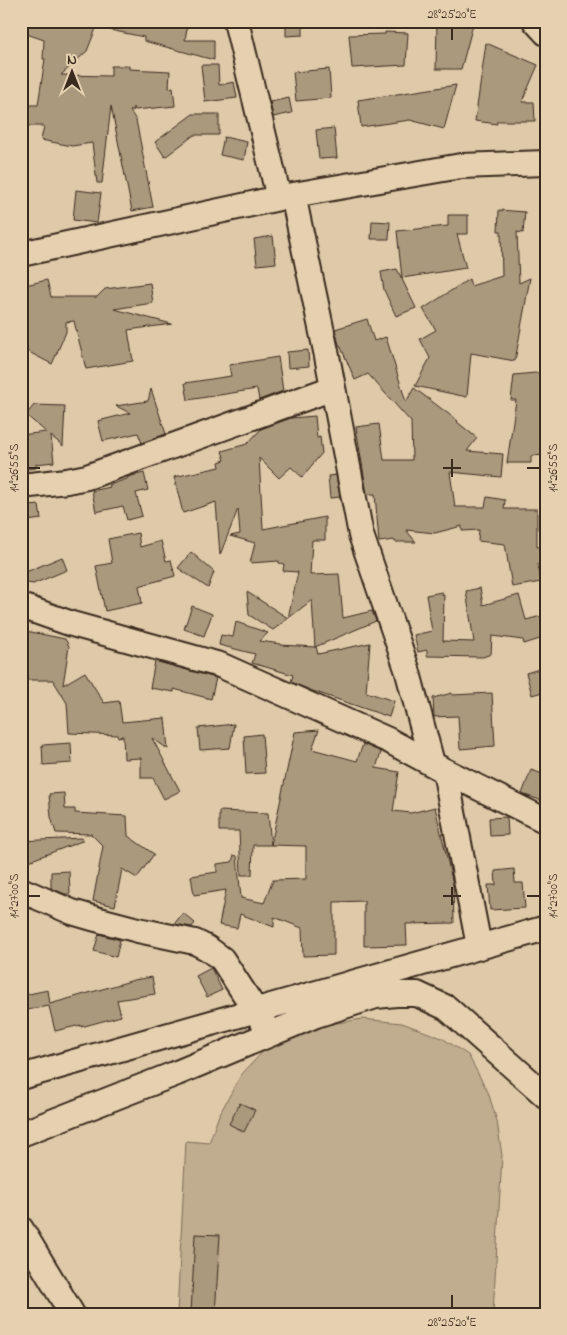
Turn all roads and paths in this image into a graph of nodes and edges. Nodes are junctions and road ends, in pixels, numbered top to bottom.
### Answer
1 (236, 21) edge
2 (535, 21) edge
3 (546, 33) edge
4 (546, 163) edge
5 (286, 197) junction
6 (21, 254) edge
7 (332, 388) junction
8 (21, 486) edge
9 (21, 606) edge
10 (438, 767) junction
11 (546, 821) edge
12 (21, 890) edge
13 (546, 928) edge
14 (479, 946) junction
15 (257, 1010) junction
16 (270, 1034) junction
17 (21, 1078) edge
18 (546, 1096) edge
19 (21, 1134) edge
20 (21, 1229) edge
21 (72, 1314) edge

1 - 5 street
2 - 3 street
4 - 5 street
5 - 6 street
5 - 7 street
7 - 8 street
7 - 10 street
9 - 10 street
10 - 11 street
10 - 14 street
12 - 15 street
13 - 14 street
14 - 15 street
15 - 16 street
15 - 17 street
16 - 18 street
16 - 19 street
20 - 21 street

